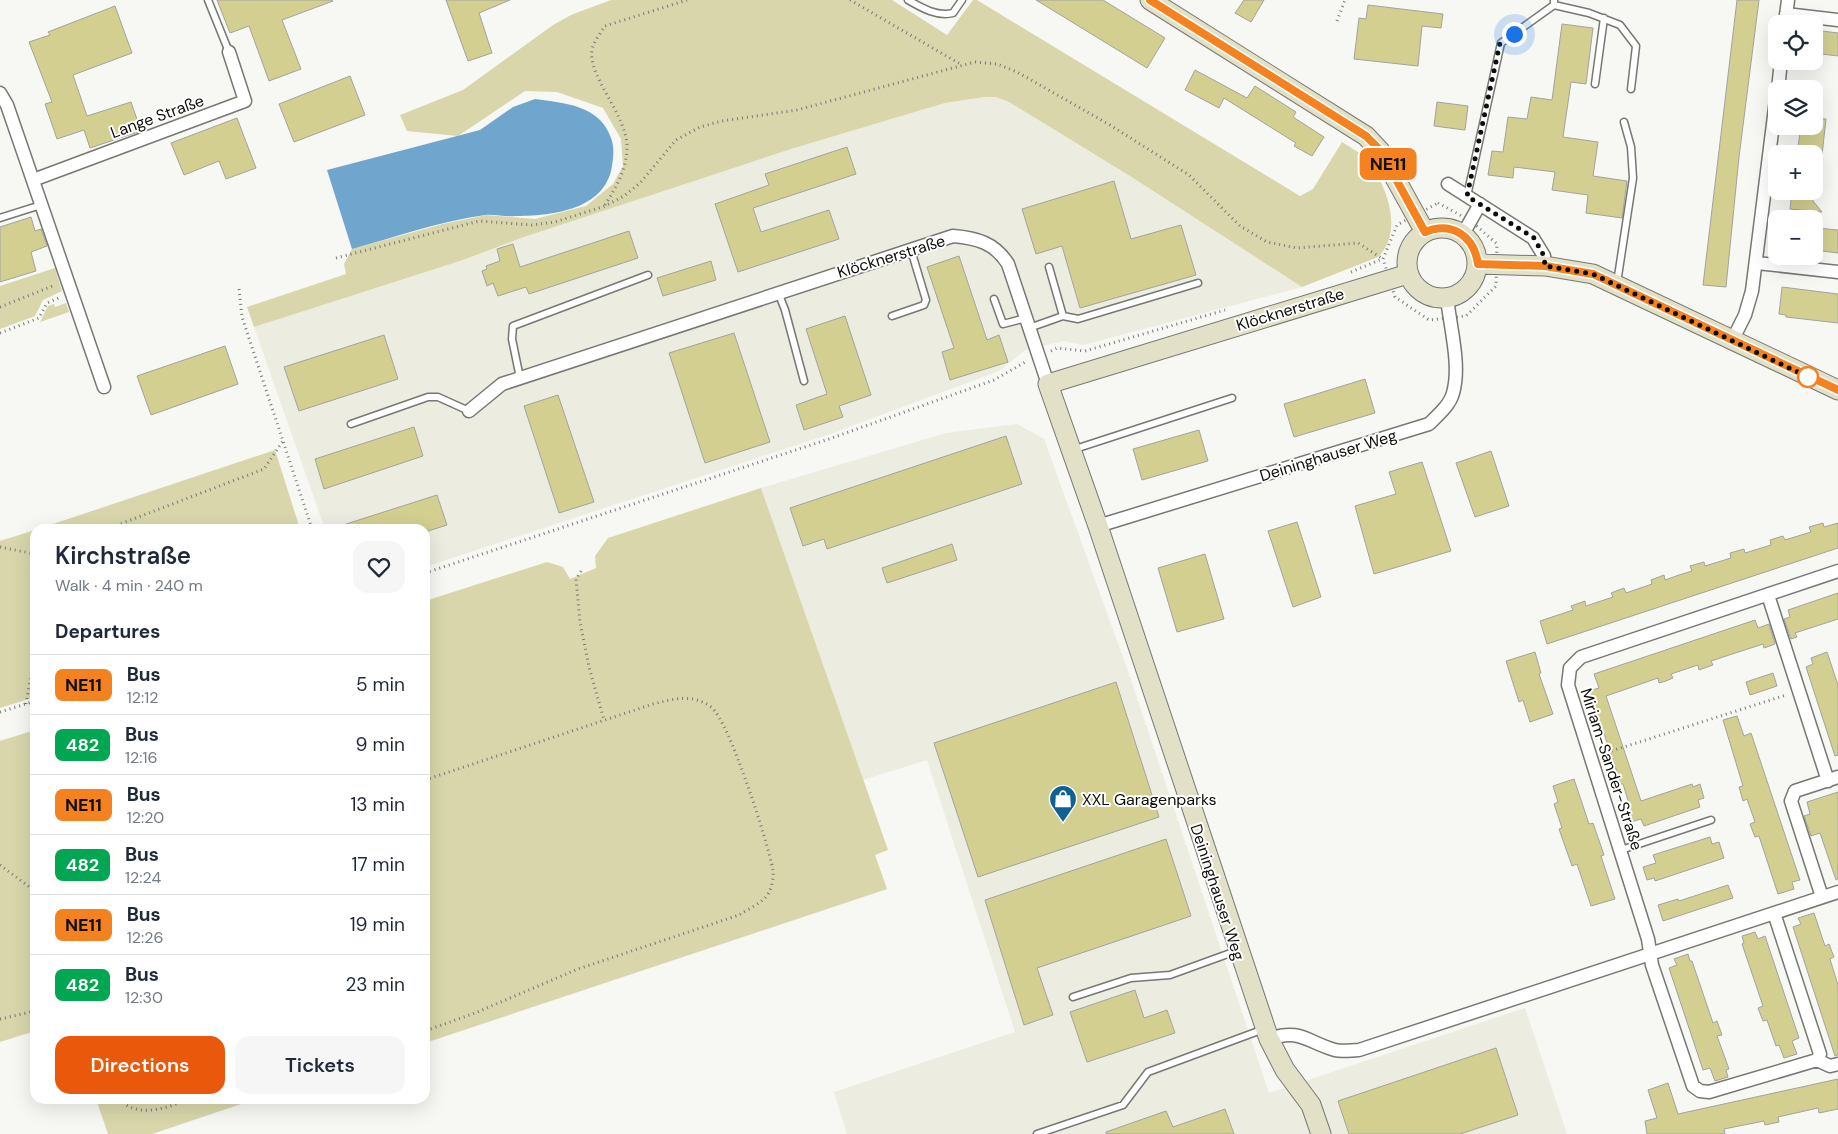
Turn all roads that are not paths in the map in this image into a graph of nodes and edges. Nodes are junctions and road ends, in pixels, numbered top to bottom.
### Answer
1 (208, 0) edge
2 (908, 0) edge
3 (962, 0) edge
4 (1150, 0) edge
5 (1788, 0) edge
6 (1554, 2) edge
7 (1786, 15) edge
8 (1604, 18) junction
9 (1823, 20) edge
10 (1838, 20) edge
11 (229, 52) joint
12 (1595, 84) dead end
13 (1631, 88) dead end
14 (0, 93) edge
15 (1624, 122) dead end
16 (1772, 135) edge
17 (32, 180) junction
18 (1448, 184) dead end
19 (1467, 196) junction
20 (1480, 204) junction
21 (41, 205) junction
22 (0, 218) edge
23 (1467, 227) junction
24 (1425, 232) junction
25 (911, 248) junction
26 (1757, 263) junction
27 (1478, 264) junction
28 (1545, 266) junction
29 (1049, 267) dead end
30 (1838, 272) edge
31 (1408, 274) junction
32 (648, 275) dead end
33 (1198, 283) dead end
34 (1617, 285) junction
35 (778, 292) junction
36 (1447, 298) junction
37 (994, 299) dead end
38 (892, 316) dead end
39 (1063, 316) junction
40 (1027, 323) junction
41 (1732, 342) junction
42 (520, 378) junction
43 (804, 381) dead end
44 (1048, 384) junction
45 (104, 387) dead end
46 (1838, 390) edge
47 (1232, 398) dead end
48 (469, 411) joint
49 (352, 424) dead end
50 (1071, 450) junction
51 (1098, 526) junction
52 (1838, 571) edge
53 (1768, 595) junction
54 (1833, 779) edge
55 (1711, 820) dead end
56 (1621, 850) junction
57 (1838, 892) edge
58 (1822, 897) junction
59 (1774, 913) junction
60 (1238, 951) junction
61 (1650, 954) junction
62 (1072, 997) dead end
63 (1267, 1034) junction
64 (1817, 1060) junction
65 (1838, 1064) edge
66 (1038, 1134) edge
67 (1321, 1134) edge

1 - 11 lane
2 - 3 lane
4 - 24 street
5 - 7 street
6 - 8 lane
6 - 19 lane
8 - 12 lane
8 - 13 lane
9 - 10 street
11 - 17 street, Lange Straße
14 - 17 street
15 - 34 lane
16 - 26 street
17 - 21 street
18 - 19 street
19 - 20 street
20 - 23 street
20 - 28 street
21 - 22 lane
21 - 45 street
23 - 24 street
23 - 27 street
24 - 31 street
25 - 35 street, Klöcknerstraße
25 - 38 lane
25 - 40 street, Klöcknerstraße
26 - 30 street
26 - 41 street
27 - 28 street
27 - 36 street
28 - 34 street
29 - 39 lane
31 - 36 street
31 - 44 street, Klöcknerstraße
32 - 42 lane
33 - 39 lane
34 - 41 street
35 - 42 street, Klöcknerstraße
35 - 43 lane
36 - 51 street, Deininghauser Weg
37 - 40 lane
39 - 40 lane
40 - 44 street, Klöcknerstraße
41 - 46 street
42 - 48 street, Klöcknerstraße
44 - 50 street, Deininghauser Weg
47 - 50 lane
48 - 49 lane
50 - 51 street, Deininghauser Weg
51 - 60 street, Deininghauser Weg
52 - 53 street, Miriam-Sander-Straße
53 - 54 street
53 - 56 street, Miriam-Sander-Straße
54 - 58 street
55 - 56 lane
56 - 61 street, Miriam-Sander-Straße
57 - 58 street
58 - 59 street
59 - 61 street
59 - 64 street
60 - 62 lane
60 - 63 street, Deininghauser Weg
61 - 63 street
61 - 64 street, Miriam-Sander-Straße
63 - 66 lane
63 - 67 street, Deininghauser Weg
64 - 65 street

